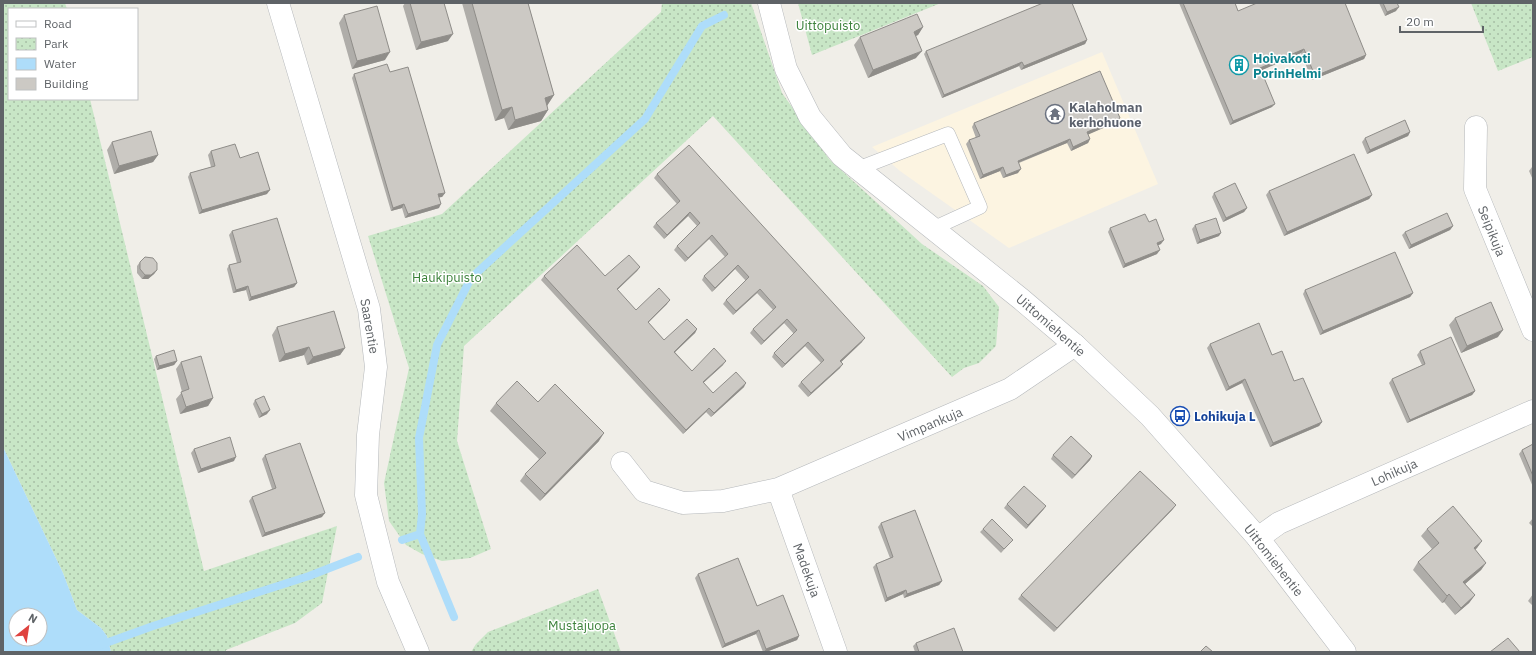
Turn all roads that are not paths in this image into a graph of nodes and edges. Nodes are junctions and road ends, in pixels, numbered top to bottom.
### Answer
1 (278, 3) edge
2 (769, 3) edge
3 (1476, 127) dead end
4 (857, 169) junction
5 (932, 229) junction
6 (1533, 330) edge
7 (1075, 345) junction
8 (1533, 412) edge
9 (622, 463) dead end
10 (778, 489) junction
11 (1258, 538) junction
12 (418, 652) edge
13 (836, 652) edge
14 (1345, 652) edge

1 - 12 street, Saarentie
2 - 4 street, Uittomiehentie
3 - 6 street, Seipikuja
4 - 5 street, Uittomiehentie
4 - 5 lane
5 - 7 street, Uittomiehentie
7 - 10 street, Vimpankuja
7 - 11 street, Uittomiehentie
8 - 11 street, Lohikuja
9 - 10 street, Vimpankuja
10 - 13 street, Madekuja
11 - 14 street, Uittomiehentie

